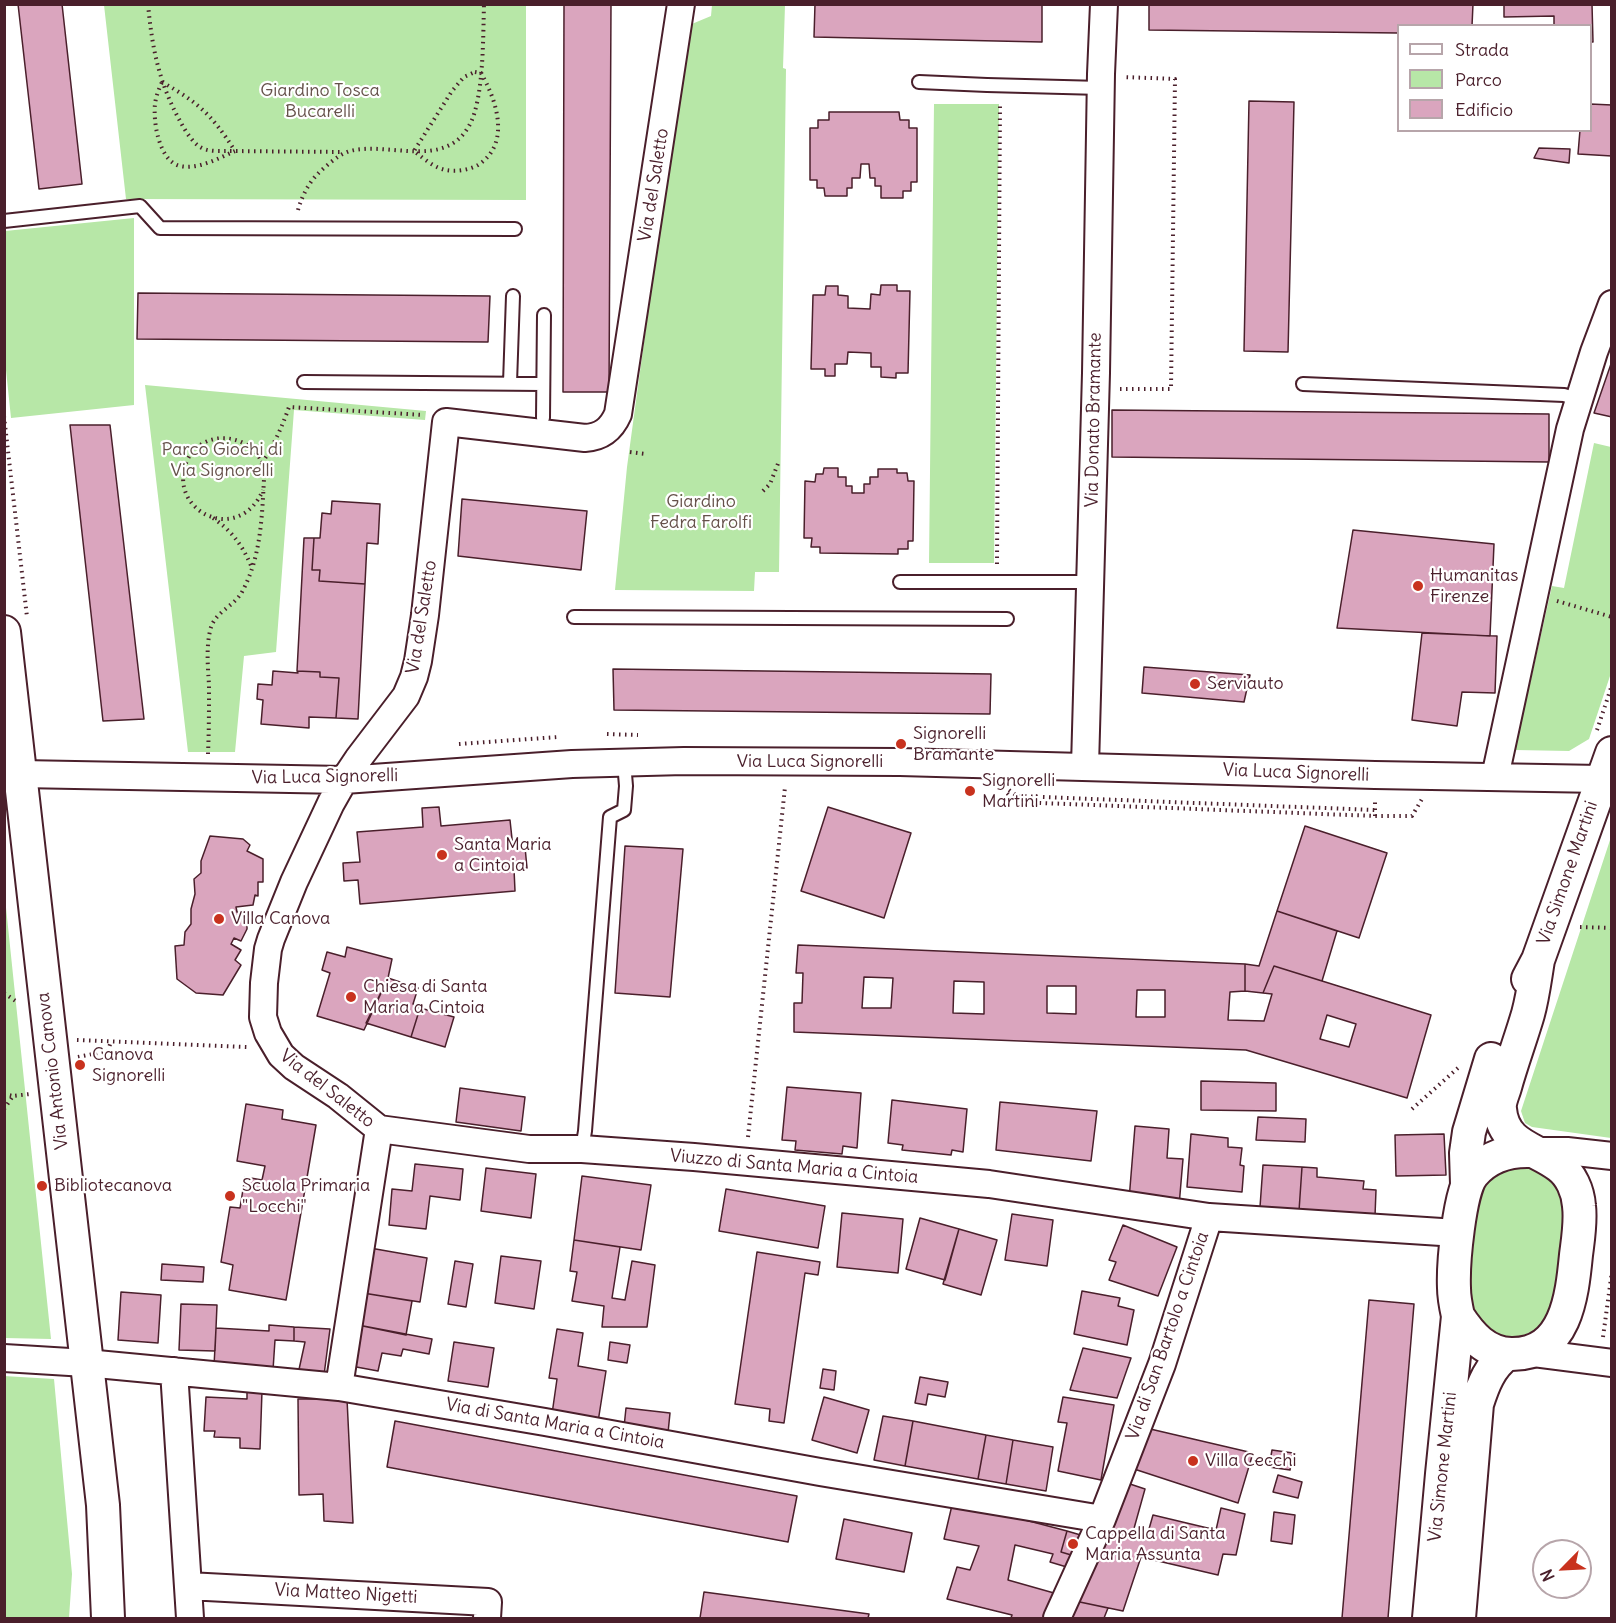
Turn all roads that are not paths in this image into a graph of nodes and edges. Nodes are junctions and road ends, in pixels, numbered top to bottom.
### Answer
1 (681, 4) edge
2 (1104, 4) edge
3 (1107, 80) junction
4 (919, 82) dead end
5 (4, 221) edge
6 (515, 230) dead end
7 (513, 296) dead end
8 (1611, 304) edge
9 (544, 315) dead end
10 (304, 382) dead end
11 (510, 383) junction
12 (543, 384) junction
13 (1303, 384) dead end
14 (1580, 400) junction
15 (543, 418) dead end
16 (900, 582) dead end
17 (1090, 582) junction
18 (573, 618) dead end
19 (1007, 619) dead end
20 (17, 630) edge
21 (7, 675) edge
22 (1603, 755) edge
23 (624, 762) junction
24 (1085, 766) junction
25 (21, 774) junction
26 (1494, 777) junction
27 (344, 780) junction
28 (1538, 960) junction
29 (379, 1129) junction
30 (582, 1149) junction
31 (1532, 1151) junction
32 (1611, 1156) edge
33 (1467, 1184) junction
34 (1209, 1217) junction
35 (1458, 1233) junction
36 (1458, 1316) junction
37 (1517, 1353) junction
38 (4, 1358) edge
39 (86, 1363) junction
40 (1611, 1363) edge
41 (174, 1371) junction
42 (339, 1387) junction
43 (1102, 1519) junction
44 (188, 1586) junction
45 (108, 1618) edge
46 (190, 1618) edge
47 (487, 1618) edge
48 (1057, 1618) edge
49 (1429, 1618) edge
50 (1459, 1618) edge

1 - 27 street, Via del Saletto
2 - 3 street, Via Donato Bramante
3 - 4 lane
3 - 17 street, Via Donato Bramante
5 - 6 lane
7 - 11 lane
8 - 14 street
9 - 12 lane
10 - 11 lane
11 - 12 lane
12 - 15 lane
13 - 14 lane
14 - 26 street
16 - 17 lane
17 - 24 street, Via Donato Bramante
18 - 19 lane
20 - 21 street, Via Antonio Canova
21 - 25 street, Via Antonio Canova
22 - 26 street, Via Luca Signorelli
22 - 28 street, Via Simone Martini
23 - 24 street, Via Luca Signorelli
23 - 27 street, Via Luca Signorelli
23 - 30 lane
24 - 26 street, Via Luca Signorelli
25 - 27 street, Via Luca Signorelli
25 - 39 street, Via Antonio Canova
27 - 29 street, Via del Saletto
28 - 31 street, Via Simone Martini
28 - 33 street, Via Simone Martini
29 - 30 street, Viuzzo di Santa Maria a Cintoia
29 - 42 street, Via del Saletto
30 - 34 street, Viuzzo di Santa Maria a Cintoia
31 - 32 street
31 - 33 street
31 - 37 street, Via Simone Martini
33 - 35 street, Via Simone Martini
34 - 35 street, Via di San Bartolo a Cintoia
34 - 43 street, Via di San Bartolo a Cintoia
35 - 36 street, Via Simone Martini
36 - 37 street
36 - 49 street, Via Simone Martini
37 - 40 street
37 - 50 street, Via Simone Martini
38 - 39 street, Via di Santa Maria a Cintoia
39 - 41 street, Via di Santa Maria a Cintoia
39 - 45 street, Via Antonio Canova
41 - 42 street, Via di Santa Maria a Cintoia
41 - 44 street
42 - 43 street, Via di Santa Maria a Cintoia
43 - 48 street, Via di San Bartolo a Cintoia
44 - 46 street
44 - 47 street, Via Matteo Nigetti

